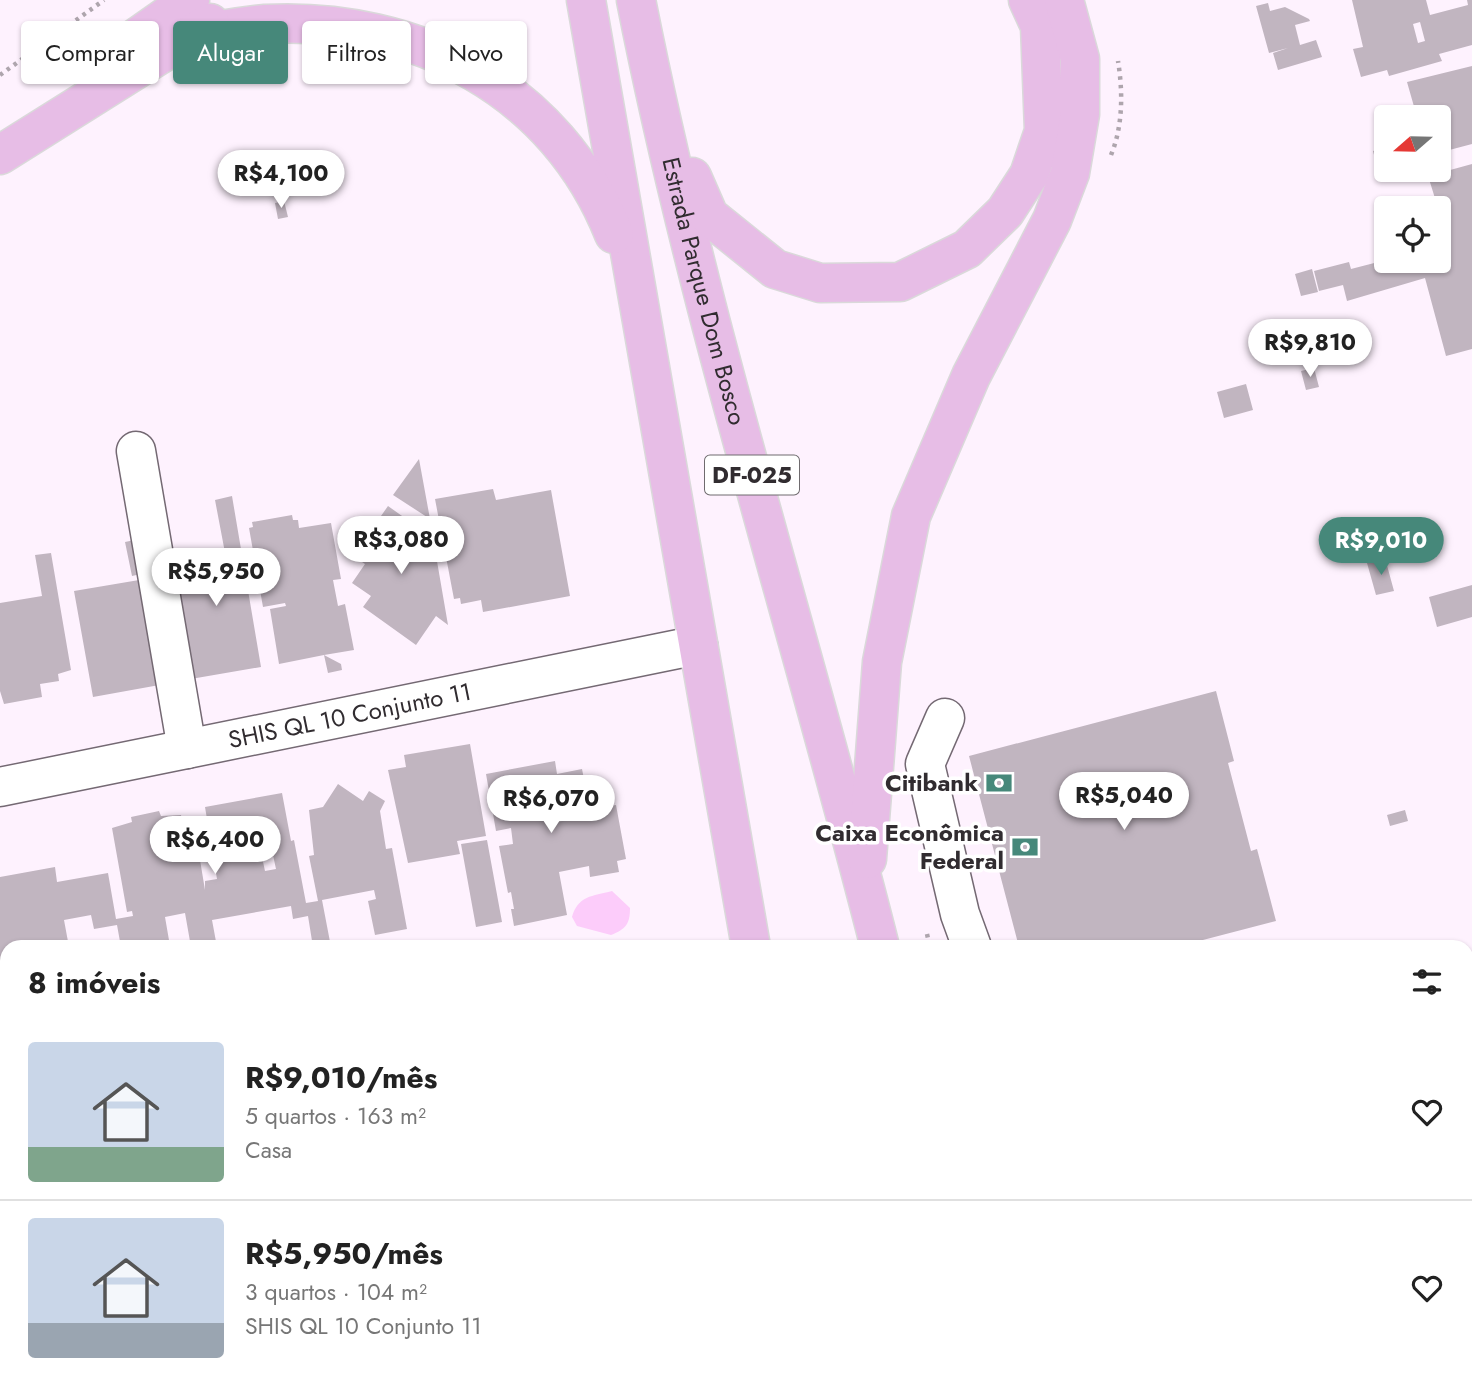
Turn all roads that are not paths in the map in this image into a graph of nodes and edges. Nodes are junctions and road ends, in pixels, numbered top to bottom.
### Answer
1 (158, 0) edge
2 (251, 0) edge
3 (586, 0) edge
4 (636, 0) edge
5 (1028, 0) edge
6 (1064, 0) edge
7 (188, 18) edge
8 (139, 21) edge
9 (159, 33) edge
10 (70, 84) edge
11 (654, 91) junction
12 (0, 131) edge
13 (0, 155) edge
14 (637, 294) junction
15 (136, 451) dead end
16 (698, 645) junction
17 (945, 718) dead end
18 (187, 749) junction
19 (0, 787) edge
20 (865, 889) junction
21 (750, 940) edge
22 (878, 940) edge
23 (969, 940) edge

1 - 8 main road
2 - 7 main road
3 - 14 main road, DF-025
4 - 11 main road, Estrada Parque Dom Bosco / DF-025
5 - 11 main road
6 - 20 main road
7 - 9 main road
7 - 13 main road
7 - 14 main road
10 - 12 main road
11 - 20 main road, Estrada Parque Dom Bosco / DF-025
14 - 16 main road, DF-025
15 - 18 street
16 - 18 street, SHIS QL 10 Conjunto 11
16 - 21 main road, DF-025
17 - 23 street
18 - 19 street, SHIS QL 10 Conjunto 11
20 - 22 main road, Estrada Parque Dom Bosco / DF-025

